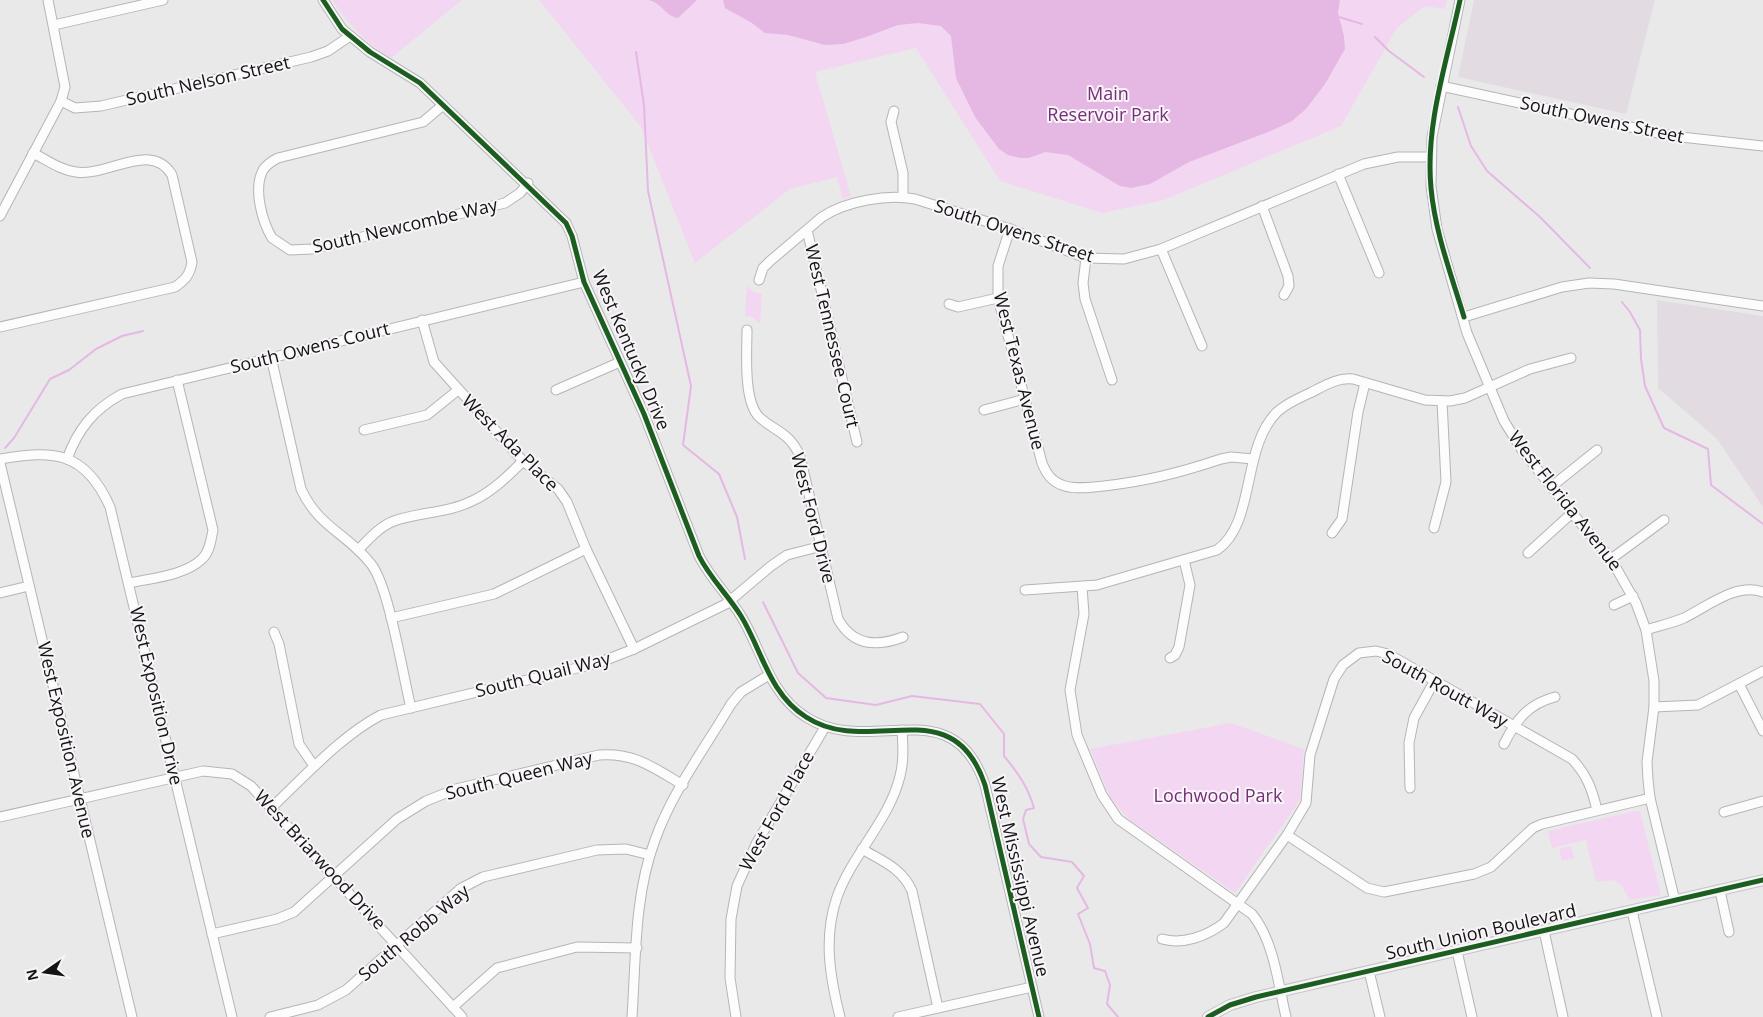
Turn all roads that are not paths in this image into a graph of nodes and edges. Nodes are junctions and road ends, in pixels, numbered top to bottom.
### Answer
1 (48, 0) edge
2 (163, 0) edge
3 (323, 0) edge
4 (1460, 0) edge
5 (54, 25) junction
6 (350, 36) junction
7 (1442, 86) junction
8 (61, 101) junction
9 (443, 105) junction
10 (894, 111) dead end
11 (1763, 146) edge
12 (33, 153) junction
13 (1430, 157) junction
14 (1338, 174) junction
15 (528, 183) junction
16 (903, 197) junction
17 (1262, 206) junction
18 (0, 216) edge
19 (1010, 229) junction
20 (806, 230) junction
21 (1161, 249) junction
22 (1086, 258) junction
23 (1380, 273) dead end
24 (759, 280) dead end
25 (584, 282) junction
26 (1284, 295) dead end
27 (998, 298) junction
28 (949, 304) dead end
29 (1763, 306) edge
30 (1464, 317) junction
31 (422, 320) junction
32 (0, 327) edge
33 (747, 330) dead end
34 (1202, 346) dead end
35 (271, 357) junction
36 (1571, 358) dead end
37 (620, 362) junction
38 (176, 380) junction
39 (1112, 380) dead end
40 (1365, 382) junction
41 (1488, 388) junction
42 (458, 390) junction
43 (556, 390) dead end
44 (1025, 399) junction
45 (1442, 401) junction
46 (984, 410) dead end
47 (364, 430) dead end
48 (857, 442) dead end
49 (1598, 450) dead end
50 (67, 459) junction
51 (1253, 460) junction
52 (0, 461) edge
53 (523, 461) junction
54 (1551, 486) junction
55 (1572, 513) junction
56 (1664, 520) dead end
57 (1434, 528) dead end
58 (1332, 532) dead end
59 (822, 546) junction
60 (586, 549) junction
61 (358, 550) junction
62 (1528, 553) dead end
63 (1612, 559) junction
64 (1184, 560) junction
65 (129, 582) junction
66 (29, 586) junction
67 (1082, 587) junction
68 (1025, 590) dead end
69 (1763, 592) edge
70 (0, 593) edge
71 (1633, 596) junction
72 (730, 601) junction
73 (1614, 605) dead end
74 (390, 618) junction
75 (1646, 630) junction
76 (274, 632) dead end
77 (904, 637) dead end
78 (634, 649) junction
79 (1170, 658) dead end
80 (1763, 671) edge
81 (770, 675) junction
82 (1435, 680) junction
83 (1739, 684) junction
84 (1555, 697) dead end
85 (1654, 707) junction
86 (411, 708) junction
87 (1513, 726) junction
88 (824, 727) junction
89 (902, 730) junction
90 (1763, 731) edge
91 (1504, 744) dead end
92 (314, 766) junction
93 (175, 777) junction
94 (683, 785) junction
95 (1410, 788) dead end
96 (1650, 798) junction
97 (80, 799) junction
98 (1763, 801) edge
99 (271, 808) junction
100 (1597, 810) junction
101 (1724, 812) dead end
102 (0, 818) edge
103 (1287, 835) junction
104 (862, 849) junction
105 (650, 855) junction
106 (335, 876) junction
107 (1763, 880) edge
108 (1720, 891) junction
109 (1675, 901) junction
110 (1238, 905) junction
111 (1632, 911) junction
112 (1544, 931) junction
113 (1729, 932) dead end
114 (212, 934) junction
115 (1162, 939) dead end
116 (398, 945) junction
117 (637, 948) junction
118 (1457, 951) junction
119 (1369, 971) junction
120 (1032, 987) junction
121 (1280, 991) junction
122 (453, 1007) junction
123 (938, 1008) junction
124 (132, 1017) edge
125 (232, 1017) edge
126 (270, 1017) edge
127 (462, 1017) edge
128 (632, 1017) edge
129 (736, 1017) edge
130 (840, 1017) edge
131 (898, 1017) edge
132 (1039, 1017) edge
133 (1208, 1017) edge
134 (1286, 1017) edge
135 (1380, 1017) edge
136 (1472, 1017) edge
137 (1563, 1017) edge
138 (1657, 1017) edge

1 - 5 street
2 - 5 street
3 - 6 street, West Kentucky Drive
4 - 7 street, West Florida Avenue
5 - 8 street
6 - 8 street, South Nelson Street
6 - 9 street, West Kentucky Drive
7 - 11 street, South Owens Street
7 - 13 street, West Florida Avenue
8 - 12 street
9 - 15 street, West Kentucky Drive
9 - 15 street, South Newcombe Way
10 - 16 street
12 - 18 street
12 - 32 street
13 - 14 street, South Owens Street
13 - 30 street, West Florida Avenue
14 - 17 street, South Owens Street
14 - 23 street
15 - 25 street, West Kentucky Drive
16 - 19 street, South Owens Street
16 - 20 street, South Owens Street
17 - 21 street, South Owens Street
17 - 26 street
19 - 22 street, South Owens Street
19 - 27 street, West Texas Avenue
20 - 24 street, South Owens Street
20 - 48 street, West Tennessee Court
21 - 22 street, South Owens Street
21 - 34 street
22 - 39 street
25 - 31 street, South Owens Court
25 - 37 street, West Kentucky Drive
27 - 28 street
27 - 44 street, West Texas Avenue
29 - 30 street
30 - 41 street, West Florida Avenue
31 - 35 street, South Owens Court
31 - 42 street, West Ada Place
33 - 59 street, West Ford Drive
35 - 38 street, South Owens Court
35 - 61 street
36 - 41 street
37 - 43 street
37 - 72 street, West Kentucky Drive
38 - 50 street, South Owens Court
38 - 65 street
40 - 45 street
40 - 51 street
40 - 58 street
41 - 45 street
41 - 54 street, West Florida Avenue
42 - 47 street
42 - 53 street, West Ada Place
44 - 46 street
44 - 51 street, West Texas Avenue
45 - 57 street
49 - 54 street
50 - 52 street, West Exposition Drive
50 - 65 street, West Exposition Drive
51 - 64 street
52 - 66 street, West Exposition Avenue
53 - 60 street, West Ada Place
53 - 61 street
54 - 55 street, West Florida Avenue
55 - 62 street
55 - 63 street, West Florida Avenue
56 - 63 street
59 - 72 street, South Quail Way
59 - 77 street, West Ford Drive
60 - 74 street
60 - 78 street, West Ada Place
61 - 74 street
63 - 71 street, West Florida Avenue
64 - 67 street
64 - 79 street
65 - 93 street, West Exposition Drive
66 - 70 street
66 - 97 street, West Exposition Avenue
67 - 68 street
67 - 110 street
69 - 75 street
71 - 73 street
71 - 75 street, West Florida Avenue
72 - 78 street, South Quail Way
72 - 81 street, West Kentucky Drive
74 - 86 street
75 - 85 street, West Florida Avenue
76 - 92 street
78 - 86 street, South Quail Way
80 - 83 street
81 - 88 street, West Kentucky Drive
81 - 94 street
82 - 87 street, South Routt Way
82 - 95 street
82 - 103 street, South Routt Way
83 - 85 street
83 - 90 street
84 - 87 street
85 - 96 street, West Florida Avenue
86 - 92 street, South Quail Way
87 - 91 street
87 - 100 street, South Routt Way
88 - 89 street
88 - 129 street, West Ford Place
89 - 104 street
89 - 120 street, West Mississippi Avenue
92 - 99 street, South Quail Way
93 - 97 street, West Briarwood Drive
93 - 99 street, West Briarwood Drive
93 - 114 street, West Exposition Drive
94 - 105 street
94 - 106 street, South Queen Way
96 - 100 street
96 - 109 street, West Florida Avenue
97 - 102 street, West Briarwood Drive
97 - 124 street, West Exposition Avenue
98 - 101 street
99 - 106 street, West Briarwood Drive
100 - 103 street
103 - 110 street, South Routt Way
104 - 123 street
104 - 130 street
105 - 116 street, South Robb Way
105 - 117 street
106 - 114 street, South Queen Way
106 - 116 street, West Briarwood Drive
107 - 108 main road, South Union Boulevard
108 - 109 main road, South Union Boulevard
108 - 113 street
109 - 111 main road, South Union Boulevard
110 - 115 street, South Routt Way
110 - 121 street
111 - 112 main road, South Union Boulevard
111 - 138 street
112 - 118 main road, South Union Boulevard
112 - 137 street
114 - 125 street, West Exposition Drive
116 - 122 street, West Briarwood Drive
116 - 126 street, South Robb Way
117 - 122 street
117 - 128 street
118 - 119 main road, South Union Boulevard
118 - 136 street
119 - 121 main road, South Union Boulevard
119 - 135 street
120 - 123 street
120 - 132 street, West Mississippi Avenue
121 - 133 main road, South Union Boulevard
121 - 134 street
122 - 127 street, West Briarwood Drive
123 - 131 street

